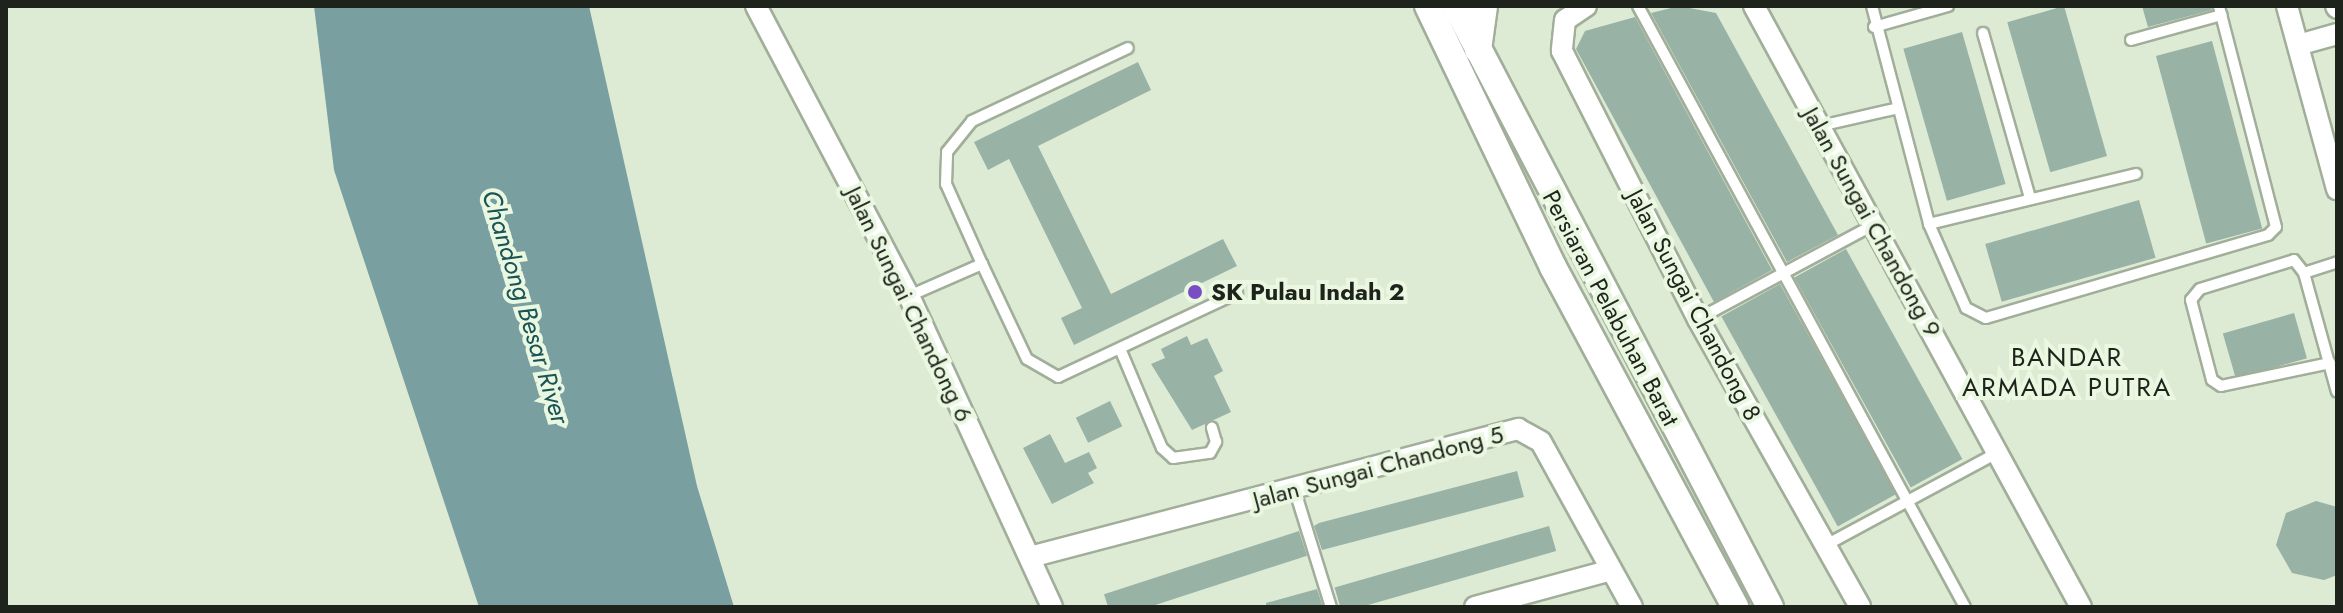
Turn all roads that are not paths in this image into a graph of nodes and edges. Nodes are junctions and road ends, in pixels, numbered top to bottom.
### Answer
1 (756, 6) edge
2 (1456, 6) edge
3 (1484, 6) edge
4 (1586, 6) edge
5 (1638, 6) edge
6 (1754, 6) edge
7 (1872, 6) edge
8 (1948, 6) edge
9 (2287, 6) edge
10 (1433, 7) edge
11 (2220, 10) edge
12 (1874, 27) junction
13 (1983, 33) dead end
14 (2337, 34) edge
15 (2131, 40) dead end
16 (2298, 45) junction
17 (1128, 48) dead end
18 (1478, 53) junction
19 (1894, 109) junction
20 (1820, 126) junction
21 (2136, 174) dead end
22 (2337, 189) edge
23 (2030, 198) junction
24 (1929, 224) junction
25 (1873, 225) junction
26 (2337, 262) edge
27 (982, 264) junction
28 (1784, 273) junction
29 (2304, 273) junction
30 (1237, 293) dead end
31 (909, 296) junction
32 (1698, 319) junction
33 (1121, 351) junction
34 (2330, 363) junction
35 (2337, 392) edge
36 (1212, 428) dead end
37 (1997, 453) junction
38 (1295, 491) junction
39 (1710, 497) junction
40 (1908, 502) junction
41 (1682, 509) junction
42 (1826, 545) junction
43 (1030, 557) junction
44 (1611, 570) junction
45 (2078, 606) edge
46 (1052, 607) edge
47 (1331, 607) edge
48 (1475, 607) edge
49 (1632, 607) edge
50 (1735, 607) edge
51 (1770, 607) edge
52 (1860, 607) edge
53 (1965, 607) edge

1 - 31 street, Jalan Sungai Chandong 6
2 - 18 street, Persiaran Pelabuhan Barat
3 - 18 street
4 - 32 street, Jalan Sungai Chandong 8
5 - 28 lane
6 - 20 street, Jalan Sungai Chandong 9
7 - 12 lane
8 - 12 lane
9 - 16 street
10 - 41 street, Persiaran Pelabuhan Barat
11 - 15 lane
11 - 24 lane
12 - 19 lane
13 - 23 lane
14 - 16 street
16 - 22 street
17 - 27 lane
18 - 39 street, Persiaran Pelabuhan Barat
19 - 20 lane
19 - 24 lane
20 - 25 street, Jalan Sungai Chandong 9
21 - 23 lane
23 - 24 lane
25 - 28 lane
25 - 37 street, Jalan Sungai Chandong 9
26 - 29 lane
27 - 31 lane
27 - 33 lane
28 - 32 lane
28 - 40 lane
29 - 34 lane
29 - 34 lane
30 - 33 lane
31 - 43 street, Jalan Sungai Chandong 6
32 - 42 street, Jalan Sungai Chandong 8
33 - 36 lane
34 - 35 lane
37 - 40 lane
37 - 45 street, Jalan Sungai Chandong 9
38 - 43 street, Jalan Sungai Chandong 5
38 - 44 street, Jalan Sungai Chandong 5
38 - 47 lane
39 - 41 street
39 - 51 street, Persiaran Pelabuhan Barat
40 - 42 lane
40 - 53 lane
41 - 50 street, Persiaran Pelabuhan Barat
42 - 52 street, Jalan Sungai Chandong 8
43 - 46 street, Jalan Sungai Chandong 6
44 - 48 street
44 - 49 street, Jalan Sungai Chandong 5

